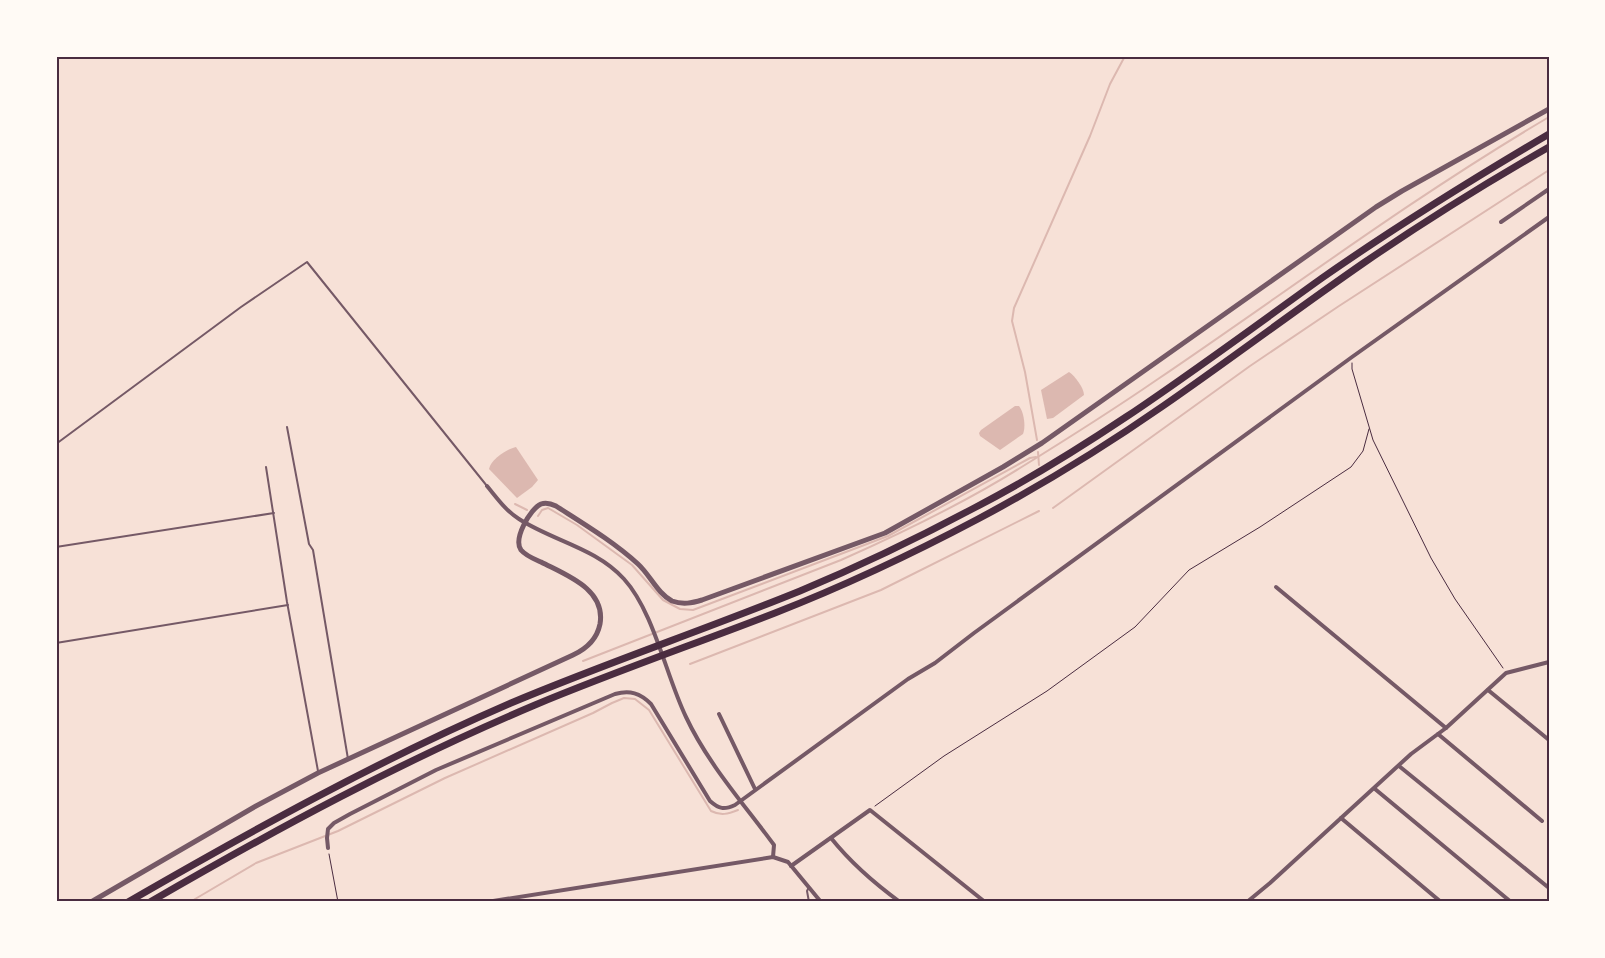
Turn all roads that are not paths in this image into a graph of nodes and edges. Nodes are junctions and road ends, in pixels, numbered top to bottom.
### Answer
1 (1549, 108) edge
2 (1549, 134) edge
3 (1549, 147) edge
4 (1549, 189) edge
5 (1549, 217) edge
6 (1501, 222) dead end
7 (287, 427) dead end
8 (56, 444) edge
9 (266, 467) dead end
10 (487, 486) joint
11 (274, 512) junction
12 (526, 523) junction
13 (56, 547) edge
14 (1276, 587) dead end
15 (288, 605) junction
16 (56, 642) edge
17 (1549, 662) edge
18 (1488, 690) junction
19 (719, 714) dead end
20 (1446, 728) junction
21 (1438, 734) junction
22 (1549, 740) edge
23 (348, 759) junction
24 (1399, 766) junction
25 (318, 773) junction
26 (754, 789) junction
27 (1375, 789) junction
28 (741, 800) junction
29 (1341, 818) junction
30 (1542, 821) dead end
31 (831, 838) junction
32 (328, 848) road end
33 (774, 857) junction
34 (792, 866) junction
35 (809, 887) junction
36 (1549, 888) edge
37 (91, 902) edge
38 (128, 902) edge
39 (150, 902) edge
40 (487, 902) edge
41 (809, 902) edge
42 (821, 902) edge
43 (900, 902) edge
44 (985, 902) edge
45 (1247, 902) edge
46 (1441, 902) edge
47 (1511, 902) edge

1 - 12 street
2 - 38 highway
3 - 39 highway
4 - 6 street
5 - 26 street
7 - 23 lane
8 - 10 lane
9 - 11 lane
10 - 12 street
11 - 13 lane
11 - 15 lane
12 - 23 street
12 - 28 street
14 - 20 street
15 - 16 lane
15 - 25 lane
17 - 18 street
18 - 20 street
18 - 22 street
19 - 26 street
20 - 21 street
21 - 24 street
21 - 30 street
23 - 25 street
24 - 27 street
24 - 36 street
25 - 37 street
26 - 28 street
27 - 29 street
27 - 47 street
28 - 32 street
28 - 33 street
29 - 45 street
29 - 46 street
31 - 34 street
31 - 43 street
31 - 44 street
33 - 34 street
33 - 40 street
34 - 35 street
35 - 41 lane
35 - 42 street

